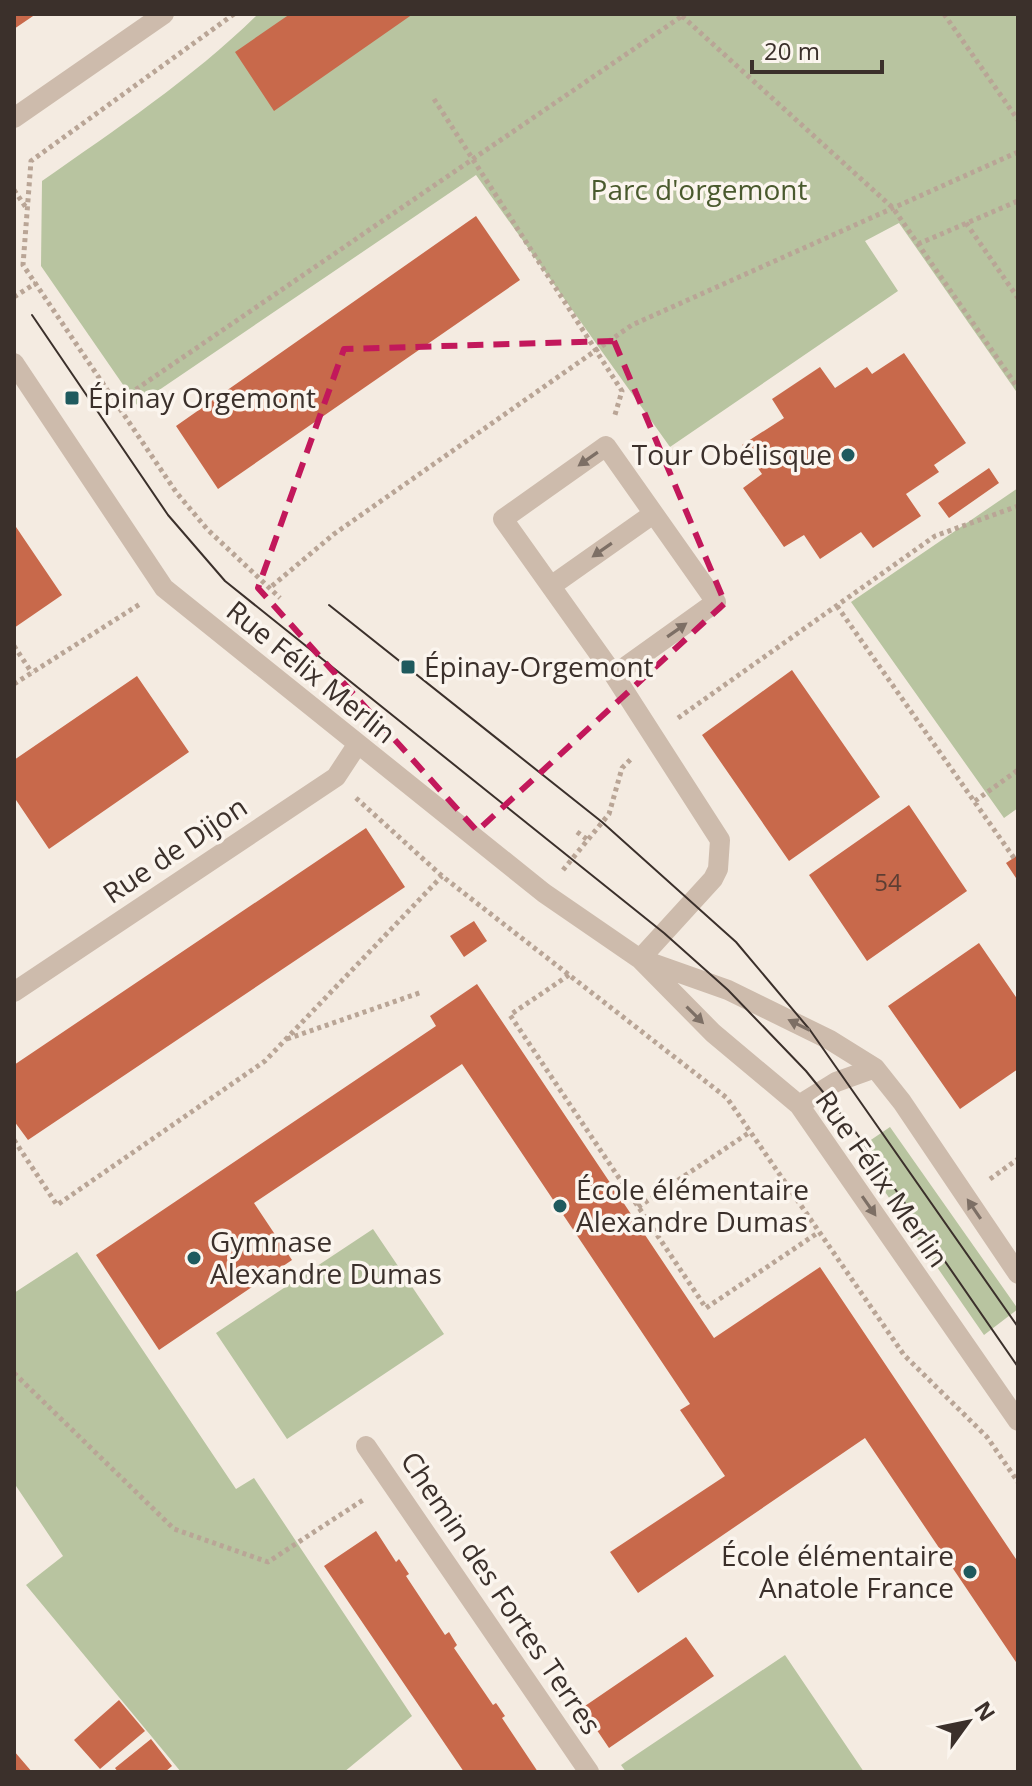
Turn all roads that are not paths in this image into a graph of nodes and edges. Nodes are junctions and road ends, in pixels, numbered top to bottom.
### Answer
1 (164, 14) edge
2 (14, 118) edge
3 (14, 363) edge
4 (653, 514) junction
5 (551, 586) junction
6 (614, 675) junction
7 (357, 745) junction
8 (640, 959) junction
9 (14, 992) edge
10 (875, 1068) junction
11 (799, 1105) junction
12 (1018, 1274) edge
13 (1018, 1421) edge
14 (366, 1446) dead end
15 (589, 1772) edge

1 - 2 street
3 - 7 street, Rue Félix Merlin
4 -> 5 street
4 -> 5 street
6 -> 4 street
5 - 6 street
6 - 8 street
7 - 8 street, Rue Félix Merlin
7 - 9 street, Rue de Dijon
10 -> 8 street, Rue Félix Merlin
8 -> 11 street, Rue Félix Merlin
10 - 11 street
12 -> 10 street, Rue Félix Merlin
11 -> 13 street, Rue Félix Merlin
14 - 15 street, Chemin des Fortes Terres

